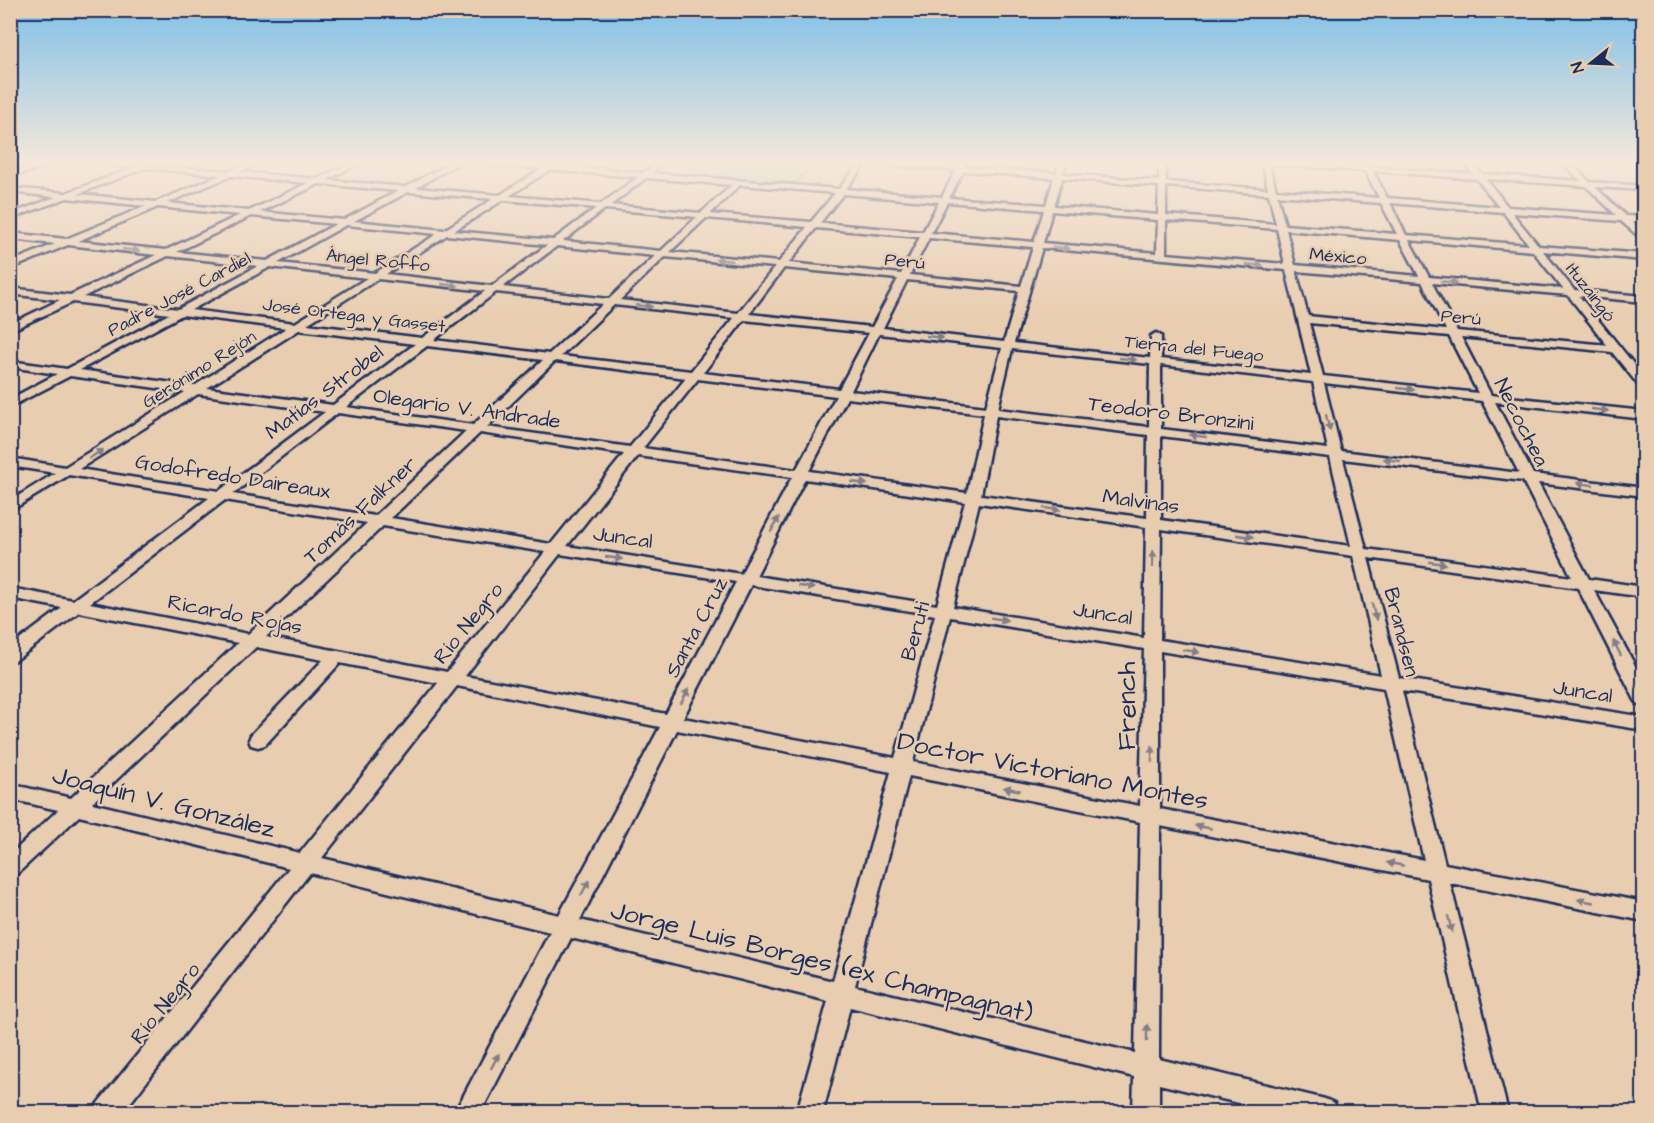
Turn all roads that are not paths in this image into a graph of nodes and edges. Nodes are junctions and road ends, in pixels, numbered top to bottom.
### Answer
1 (132, 214) edge
2 (250, 214) edge
3 (254, 214) edge
4 (360, 214) edge
5 (474, 214) edge
6 (593, 214) edge
7 (685, 214) edge
8 (823, 214) edge
9 (937, 214) edge
10 (1047, 214) edge
11 (1129, 214) edge
12 (1278, 214) edge
13 (1392, 214) edge
14 (1508, 214) edge
15 (1575, 214) edge
16 (1619, 214) edge
17 (703, 216) junction
18 (1162, 217) junction
19 (1623, 218) junction
20 (1644, 219) edge
21 (345, 223) junction
22 (814, 226) junction
23 (1281, 227) junction
24 (446, 233) junction
25 (10, 236) edge
26 (926, 236) junction
27 (1404, 237) junction
28 (1644, 238) edge
29 (67, 242) junction
30 (554, 243) junction
31 (1038, 246) junction
32 (1536, 248) junction
33 (166, 253) junction
34 (662, 254) junction
35 (1161, 257) junction
36 (1644, 257) edge
37 (267, 265) junction
38 (10, 266) edge
39 (782, 266) junction
40 (1291, 268) junction
41 (376, 276) junction
42 (904, 277) junction
43 (1425, 280) junction
44 (1025, 289) junction
45 (494, 290) junction
46 (10, 291) edge
47 (1569, 293) junction
48 (71, 299) junction
49 (1644, 299) edge
50 (611, 302) junction
51 (180, 312) junction
52 (741, 317) junction
53 (1303, 319) junction
54 (297, 326) junction
55 (10, 328) edge
56 (876, 331) junction
57 (1454, 333) junction
58 (1156, 336) dead end
59 (424, 342) junction
60 (1008, 345) junction
61 (1615, 349) junction
62 (552, 358) junction
63 (1155, 362) junction
64 (10, 364) edge
65 (69, 372) junction
66 (693, 376) junction
67 (1318, 379) junction
68 (1644, 385) edge
69 (197, 390) junction
70 (843, 393) junction
71 (1488, 398) junction
72 (10, 404) edge
73 (336, 409) junction
74 (991, 411) junction
75 (1644, 415) edge
76 (477, 429) junction
77 (1155, 431) junction
78 (633, 451) junction
79 (1336, 453) junction
80 (10, 462) edge
81 (68, 471) junction
82 (801, 474) junction
83 (1528, 477) junction
84 (1644, 492) edge
85 (223, 496) junction
86 (973, 498) junction
87 (10, 507) edge
88 (380, 521) junction
89 (1154, 524) junction
90 (556, 550) junction
91 (1360, 552) junction
92 (747, 578) junction
93 (1583, 584) junction
94 (1644, 592) edge
95 (10, 593) edge
96 (77, 606) junction
97 (944, 610) junction
98 (252, 641) junction
99 (1152, 644) junction
100 (10, 656) edge
101 (336, 657) junction
102 (452, 680) junction
103 (1391, 682) junction
104 (1644, 700) edge
105 (671, 723) junction
106 (1644, 724) edge
107 (258, 740) dead end
108 (902, 768) junction
109 (10, 791) edge
110 (75, 807) junction
111 (1152, 817) junction
112 (305, 864) junction
113 (10, 868) edge
114 (1437, 872) junction
115 (1644, 912) edge
116 (564, 927) junction
117 (842, 995) junction
118 (1147, 1069) junction
119 (107, 1113) edge
120 (468, 1113) edge
121 (810, 1113) edge
122 (1146, 1113) edge
123 (1325, 1113) edge
124 (1495, 1113) edge

1 - 29 street
2 - 33 street
3 - 21 street, Perú
4 - 21 street, Padre José Cardiel
5 - 24 street, Gerónimo Rejón
6 - 30 street, Matías Strobel
7 - 17 street, México
8 - 22 street, Río Negro
9 - 26 street, Santa Cruz
10 - 31 street, Beruti
11 - 18 street
12 - 23 street, Brandsen
13 - 27 street, Necochea
14 - 32 street, Ituzaingó
15 - 19 street
16 - 19 street
17 - 22 street, México
17 - 34 street, Tomás Falkner
18 - 23 street
18 - 35 street
19 - 20 street
19 - 28 street
21 - 24 street, Perú
21 - 37 street, Padre José Cardiel
22 - 26 street, México
22 - 39 street, Río Negro
23 - 27 street
23 - 40 street, Brandsen
24 - 30 street, Perú
24 - 41 street, Gerónimo Rejón
25 - 29 street, Ángel Roffo
26 - 31 street, México
26 - 42 street, Santa Cruz
27 - 32 street
27 - 43 street, Necochea
29 -> 33 street, Ángel Roffo
29 - 38 street
30 - 34 street, Perú
30 - 45 street, Matías Strobel
31 -> 35 street, México
31 - 44 street, Beruti
32 - 36 street
32 - 47 street, Ituzaingó
33 - 37 street, Ángel Roffo
33 - 48 street
39 -> 34 street, Perú
34 - 50 street, Tomás Falkner
35 -> 40 street, México
37 - 41 street, Ángel Roffo
37 - 51 street, Padre José Cardiel
39 - 42 street, Perú
39 - 52 street, Río Negro
40 - 43 street, México
40 - 53 street, Brandsen
41 -> 45 street, Ángel Roffo
41 - 54 street, Gerónimo Rejón
42 - 44 street, Perú
42 - 56 street, Santa Cruz
43 -> 47 street, México
43 - 57 street, Necochea
44 - 60 street, Beruti
45 - 50 street, Ángel Roffo
45 - 59 street, Matías Strobel
46 - 48 street, José Ortega y Gasset
47 - 49 street, México
47 - 61 street, Ituzaingó
48 - 51 street, José Ortega y Gasset
48 - 55 street
50 -> 52 street, Ángel Roffo
50 - 62 street, Tomás Falkner
51 - 54 street, José Ortega y Gasset
51 - 65 street, Padre José Cardiel
52 - 56 street, Tierra del Fuego
52 - 66 street, Río Negro
53 - 57 street, Perú
53 - 67 street, Brandsen
54 - 59 street, José Ortega y Gasset
54 - 69 street, Gerónimo Rejón
56 -> 60 street, Tierra del Fuego
56 - 70 street, Santa Cruz
57 - 61 street, Perú
57 - 71 street, Necochea
58 - 63 street, French
59 - 62 street, José Ortega y Gasset
59 - 73 street, Matías Strobel
60 -> 63 street, Tierra del Fuego
60 - 74 street, Beruti
61 - 68 street, Ituzaingó
62 - 66 street, José Ortega y Gasset
62 - 76 street, Tomás Falkner
63 - 67 street, Tierra del Fuego
63 - 77 street, French
64 - 65 street, Olegario V. Andrade
65 - 69 street, Olegario V. Andrade
65 - 72 street, Padre José Cardiel
66 - 70 street, Teodoro Bronzini
66 - 78 street, Río Negro
67 -> 71 street, Tierra del Fuego
67 -> 79 street, Brandsen
69 - 73 street, Olegario V. Andrade
81 -> 69 street, Gerónimo Rejón
70 - 74 street, Teodoro Bronzini
70 - 82 street, Santa Cruz
71 -> 75 street, Tierra del Fuego
71 - 83 street, Necochea
73 - 76 street, Olegario V. Andrade
73 - 85 street, Matías Strobel
74 - 77 street, Teodoro Bronzini
74 - 86 street, Beruti
76 - 78 street, Olegario V. Andrade
76 - 88 street, Tomás Falkner
79 -> 77 street, Teodoro Bronzini
77 - 89 street, French
78 - 82 street, Malvinas
78 - 90 street, Río Negro
83 -> 79 street, Teodoro Bronzini
79 - 91 street, Brandsen
80 - 81 street, Godofredo Daireaux
81 - 85 street, Godofredo Daireaux
81 - 87 street, Gerónimo Rejón
82 -> 86 street, Malvinas
92 -> 82 street, Santa Cruz
84 -> 83 street, Teodoro Bronzini
83 - 93 street, Necochea
85 - 88 street, Godofredo Daireaux
85 - 96 street, Matías Strobel
86 -> 89 street, Malvinas
86 - 97 street, Beruti
88 - 90 street, Godofredo Daireaux
88 - 98 street, Tomás Falkner
89 -> 91 street, Malvinas
99 -> 89 street, French
90 -> 92 street, Juncal
90 - 102 street, Río Negro
91 -> 93 street, Malvinas
91 -> 103 street, Brandsen
92 -> 97 street, Juncal
105 -> 92 street, Santa Cruz
93 - 94 street, Malvinas
104 -> 93 street, Necochea
95 - 96 street, Ricardo Rojas
96 - 98 street, Ricardo Rojas
96 - 100 street, Matías Strobel
97 -> 99 street, Juncal
97 - 108 street, Beruti
98 - 101 street, Ricardo Rojas
98 - 110 street, Tomás Falkner
99 -> 103 street, Juncal
111 -> 99 street, French
101 - 102 street, Ricardo Rojas
101 - 107 street
102 - 105 street, Doctor Victoriano Montes
102 - 112 street, Río Negro
103 - 106 street, Juncal
103 - 114 street, Brandsen
105 - 108 street, Doctor Victoriano Montes
116 -> 105 street, Santa Cruz
111 -> 108 street, Doctor Victoriano Montes
108 - 117 street, Beruti
109 - 110 street, Joaquín V. González
110 - 112 street, Joaquín V. González
110 - 113 street, Tomás Falkner
114 -> 111 street, Doctor Victoriano Montes
118 -> 111 street, French
112 - 116 street, Jorge Luis Borges (ex Champagnat)
112 - 119 street, Río Negro
115 -> 114 street, Doctor Victoriano Montes
114 -> 124 street, Brandsen
116 - 117 street, Jorge Luis Borges (ex Champagnat)
120 -> 116 street, Santa Cruz
117 - 118 street, Jorge Luis Borges (ex Champagnat)
117 - 121 street, Beruti
118 - 122 street, French
118 - 123 street, Jorge Luis Borges (ex Champagnat)

